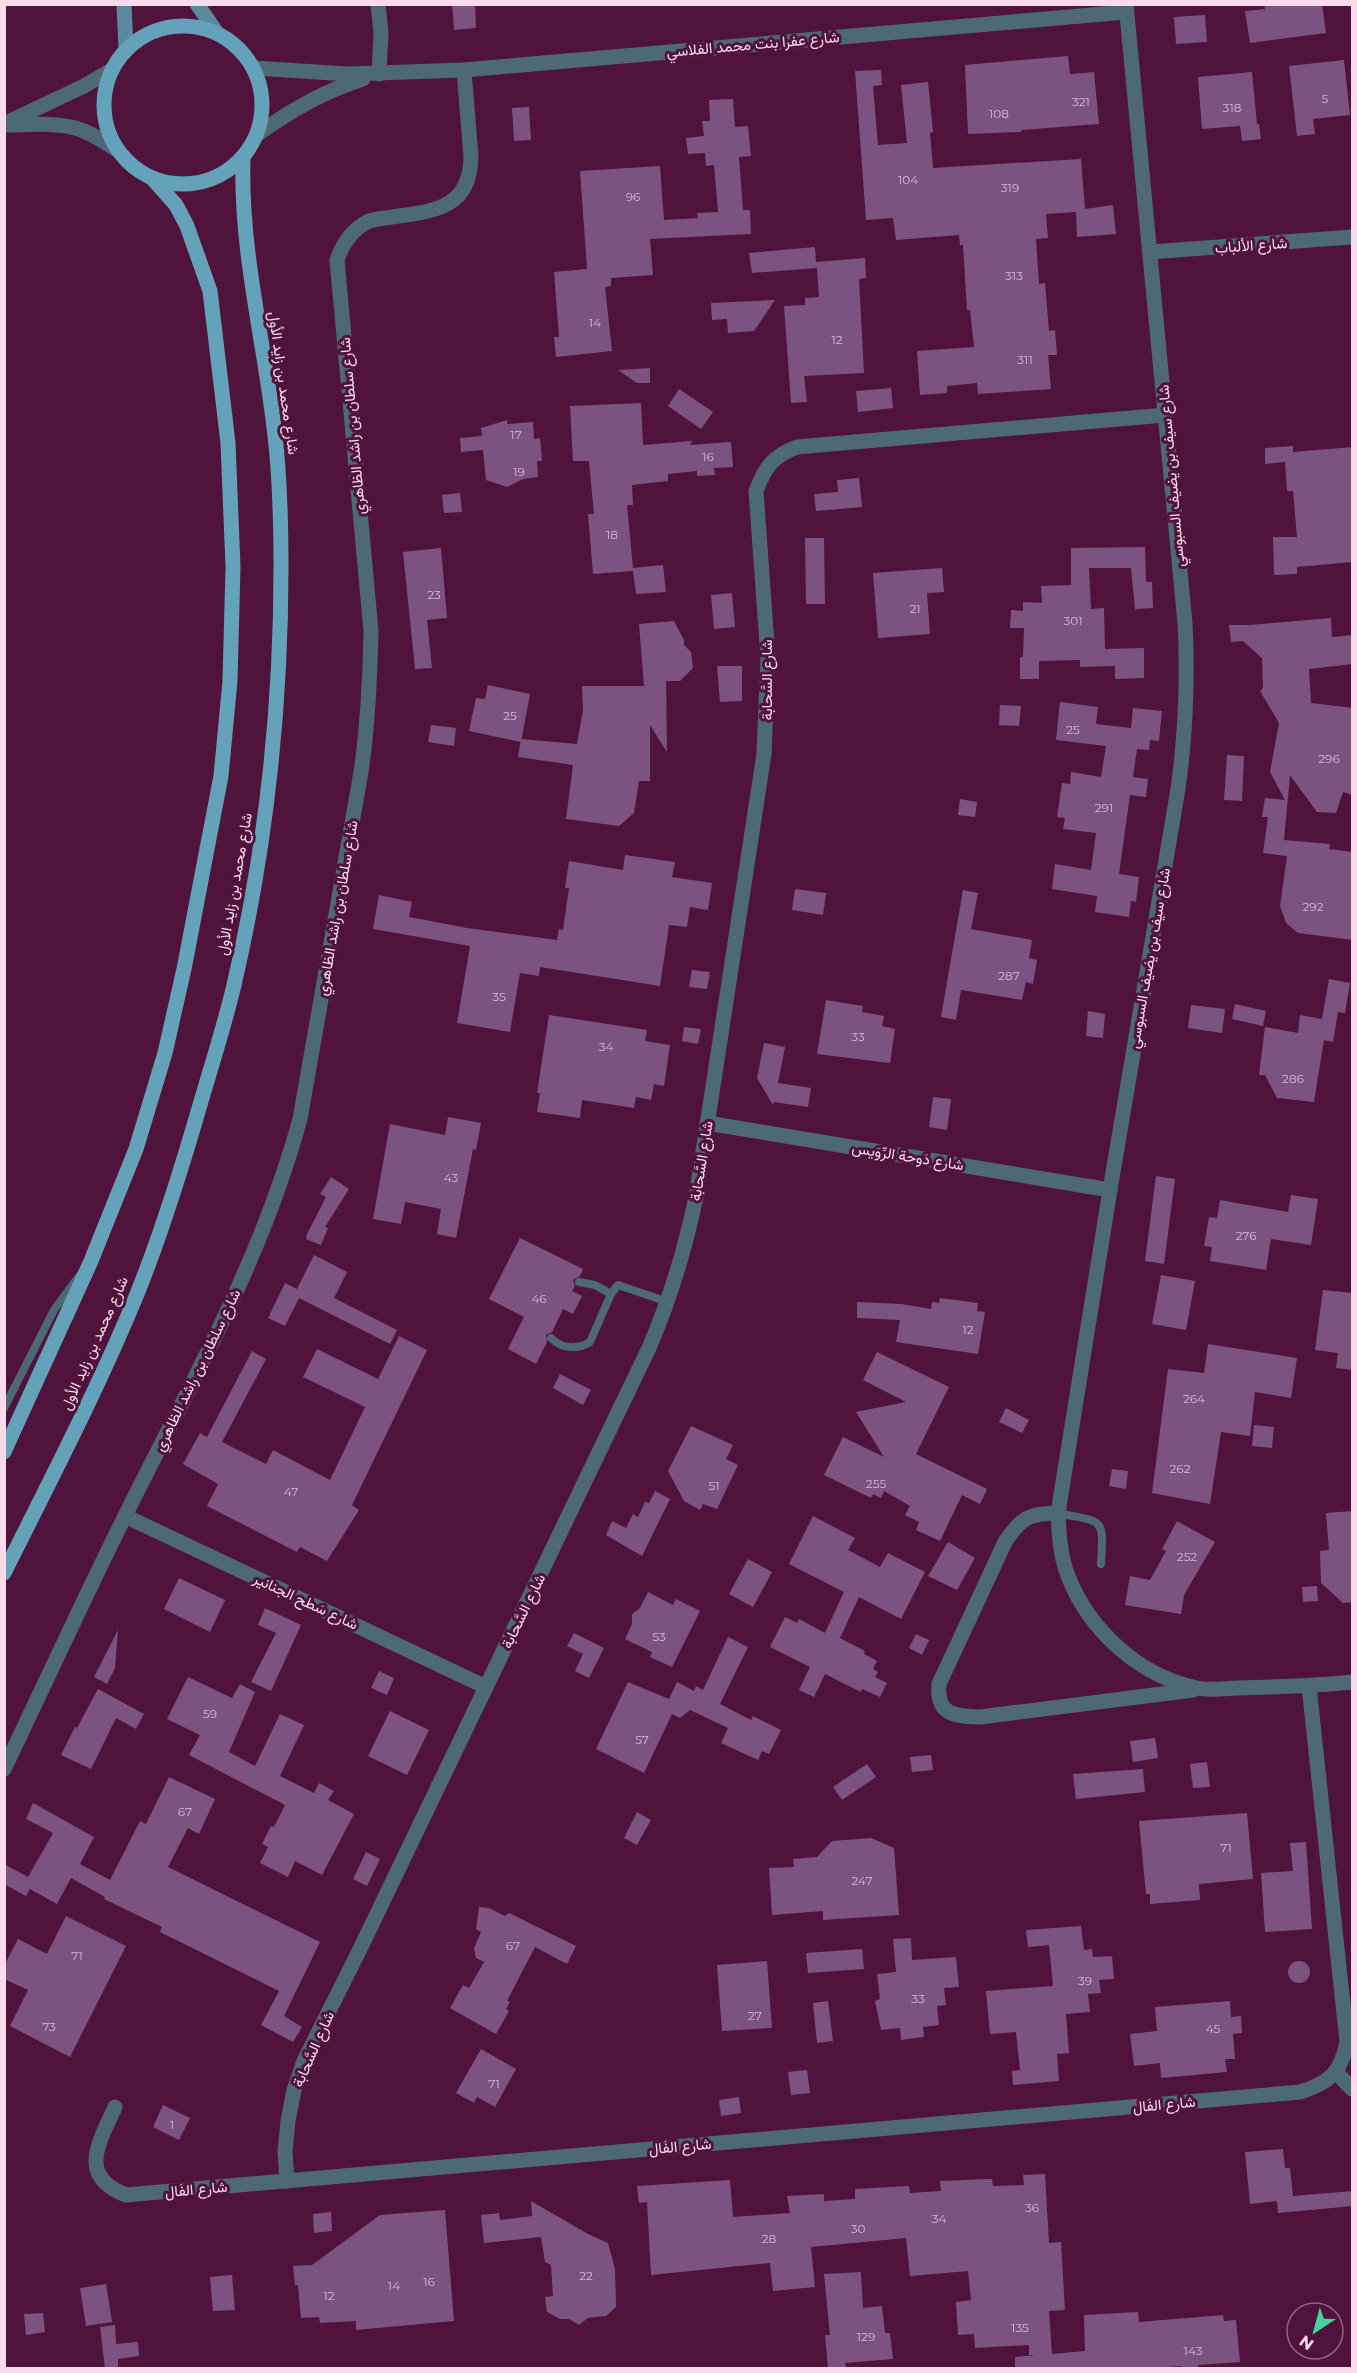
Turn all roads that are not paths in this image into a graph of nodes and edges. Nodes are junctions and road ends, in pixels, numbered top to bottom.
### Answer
1 (124, 4) edge
2 (197, 4) edge
3 (378, 4) edge
4 (1126, 8) edge
5 (217, 33) junction
6 (126, 49) junction
7 (254, 68) junction
8 (464, 70) junction
9 (110, 71) junction
10 (379, 74) junction
11 (4, 124) edge
12 (258, 134) junction
13 (117, 150) junction
14 (243, 158) junction
15 (152, 178) junction
16 (1353, 237) edge
17 (1150, 252) junction
18 (1165, 416) junction
19 (707, 1123) junction
20 (1110, 1190) junction
21 (91, 1261) junction
22 (579, 1282) dead end
23 (611, 1294) junction
24 (668, 1302) junction
25 (551, 1338) dead end
26 (4, 1408) edge
27 (4, 1452) edge
28 (1058, 1513) junction
29 (125, 1516) junction
30 (1101, 1564) dead end
31 (4, 1573) edge
32 (1353, 1683) edge
33 (1309, 1686) junction
34 (486, 1687) junction
35 (1199, 1689) junction
36 (4, 1769) edge
37 (1336, 2072) junction
38 (1353, 2089) edge
39 (115, 2107) dead end
40 (287, 2181) junction

1 - 6 main road
2 - 5 main road
3 - 10 street
4 - 8 street, شارع عفرا بنت محمد الفلاسي
4 - 17 street, شارع سيف بن يضيف السبوسي
5 - 6 main road
5 - 7 main road
6 - 9 main road
7 - 10 street, شارع عفرا بنت محمد الفلاسي
7 - 12 main road
8 - 10 street, شارع عفرا بنت محمد الفلاسي
8 - 29 street, شارع سلطان بن راشد الظاهري
9 - 11 street
9 - 13 main road
10 - 12 street, شارع عفرا بنت محمد الفلاسي
11 - 13 street
12 - 14 main road
13 - 15 main road
14 - 15 main road
14 - 31 main road, شارع محمد بن زايد الأول
15 - 21 main road
16 - 17 street, شارع الألباب
17 - 18 street, شارع سيف بن يضيف السبوسي
18 - 19 street, شارع السَّحابة
18 - 20 street, شارع سيف بن يضيف السبوسي
19 - 20 street, شارع دَوحة الرِّوَيس
19 - 24 street, شارع السَّحابة
20 - 28 street, شارع سيف بن يضيف السبوسي
21 - 26 lane
21 - 27 main road
22 - 23 lane
23 - 24 lane
23 - 25 lane
24 - 34 street, شارع السَّحابة
28 - 30 lane
28 - 35 street, شارع سيف بن يضيف السبوسي
28 - 35 street
29 - 34 street, شارع سَطح الجنانير
29 - 36 street, شارع سلطان بن راشد الظاهري
32 - 33 street, شارع سيف بن يضيف السبوسي
33 - 35 street, شارع سيف بن يضيف السبوسي
33 - 37 street
34 - 40 street, شارع السَّحابة
37 - 38 street
37 - 40 street, شارع الفَال
39 - 40 street, شارع الفَال

